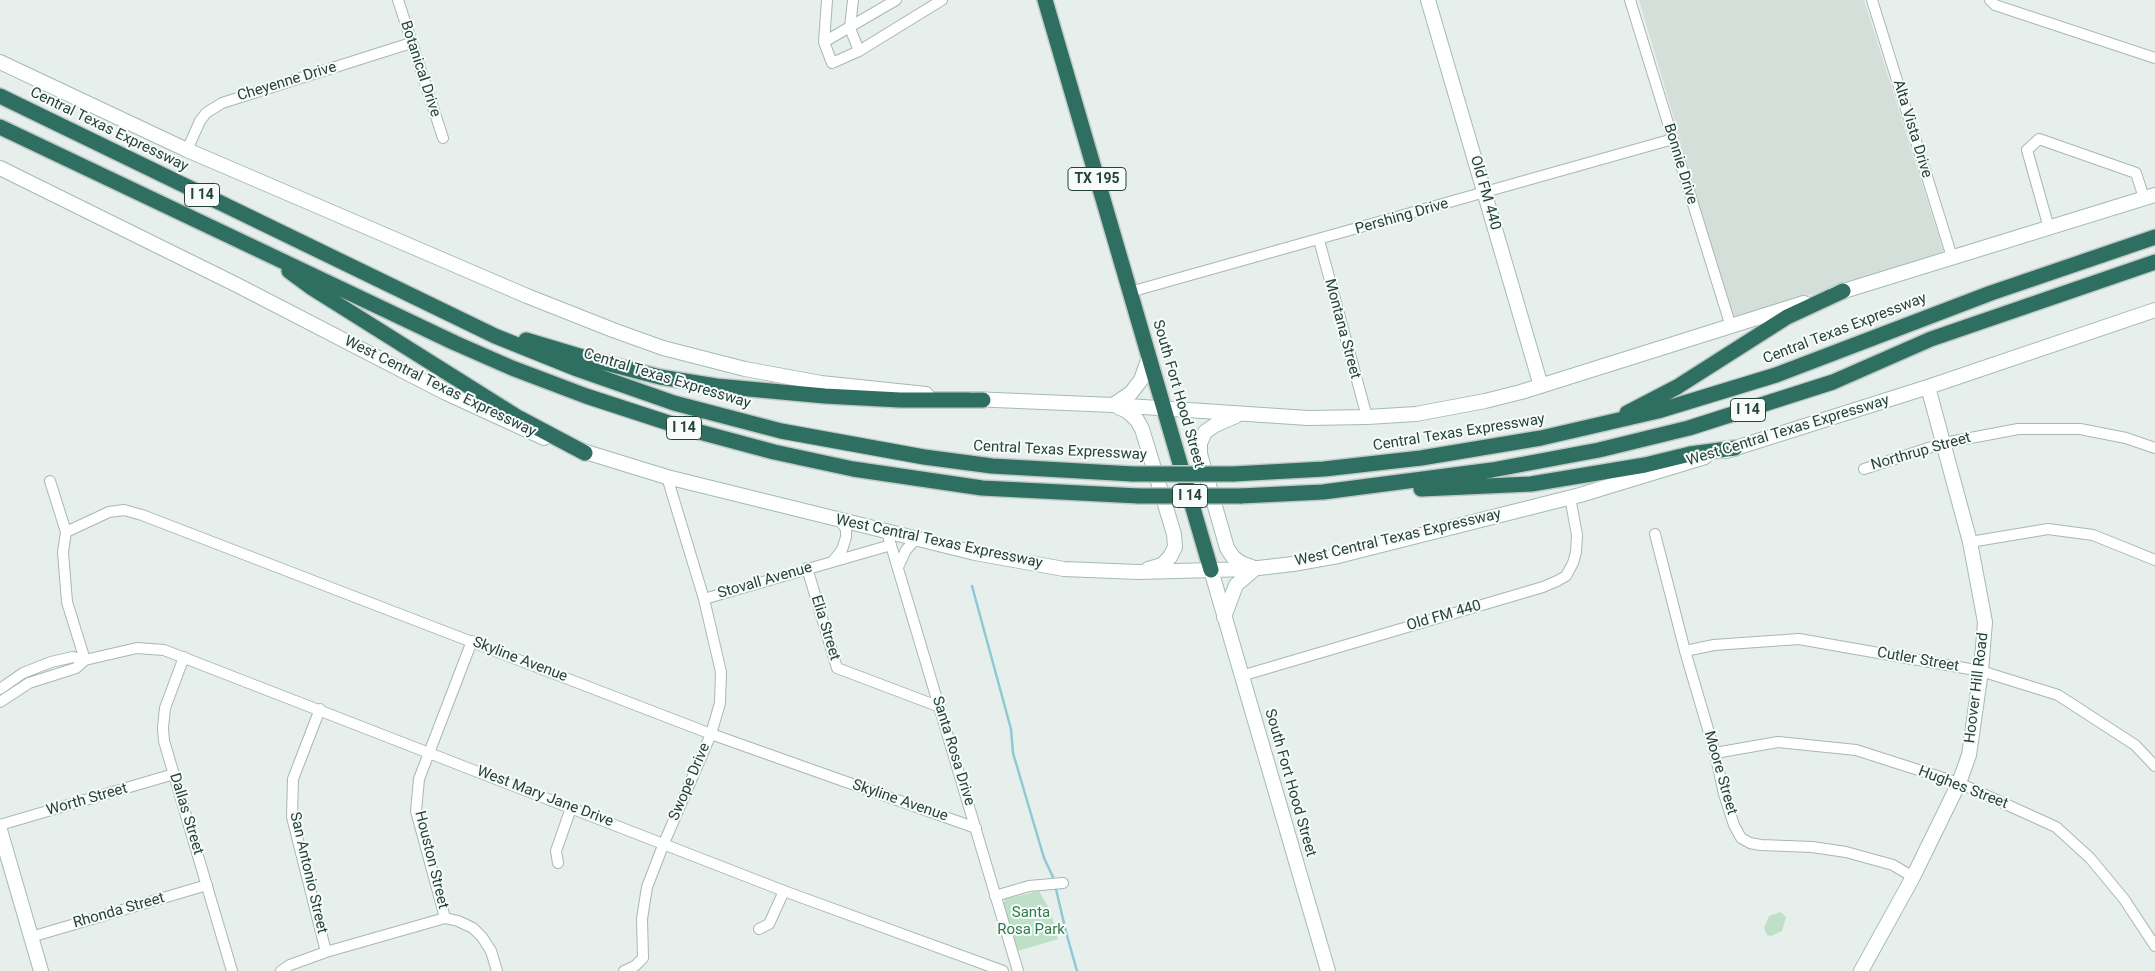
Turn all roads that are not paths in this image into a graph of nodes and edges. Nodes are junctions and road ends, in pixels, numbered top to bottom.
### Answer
1 (398, 0) edge
2 (827, 0) edge
3 (853, 0) edge
4 (896, 0) edge
5 (942, 0) edge
6 (1045, 0) edge
7 (1428, 0) edge
8 (1630, 0) edge
9 (1872, 0) edge
10 (1990, 0) edge
11 (850, 28) junction
12 (824, 42) junction
13 (411, 43) junction
14 (859, 50) junction
15 (2155, 58) edge
16 (0, 62) edge
17 (0, 96) edge
18 (0, 127) edge
19 (443, 138) dead end
20 (1673, 139) junction
21 (188, 150) junction
22 (0, 168) edge
23 (1485, 192) junction
24 (2150, 196) edge
25 (2049, 228) junction
26 (2155, 237) edge
27 (1319, 240) junction
28 (260, 250) junction
29 (1952, 257) junction
30 (2155, 262) edge
31 (1843, 291) junction
32 (1130, 292) junction
33 (2155, 310) edge
34 (1731, 327) junction
35 (495, 336) junction
36 (1149, 357) junction
37 (1540, 386) junction
38 (1928, 387) junction
39 (983, 400) junction
40 (1113, 405) junction
41 (1164, 409) junction
42 (1238, 414) junction
43 (1367, 417) junction
44 (1602, 426) junction
45 (1944, 443) junction
46 (1736, 448) junction
47 (2155, 448) edge
48 (585, 453) junction
49 (1864, 469) dead end
50 (668, 477) junction
51 (50, 481) dead end
52 (1322, 492) junction
53 (1570, 497) junction
54 (840, 521) junction
55 (66, 532) junction
56 (1655, 534) dead end
57 (889, 538) junction
58 (918, 540) junction
59 (1970, 542) junction
60 (2155, 560) edge
61 (833, 561) junction
62 (898, 567) junction
63 (807, 568) junction
64 (1256, 568) junction
65 (1211, 570) junction
66 (1138, 572) junction
67 (704, 599) junction
68 (1224, 617) junction
69 (472, 641) junction
70 (1685, 651) junction
71 (184, 657) junction
72 (85, 660) junction
73 (1981, 671) junction
74 (23, 673) junction
75 (1241, 676) junction
76 (29, 682) junction
77 (0, 689) edge
78 (0, 702) edge
79 (940, 707) junction
80 (320, 709) junction
81 (711, 734) junction
82 (429, 752) junction
83 (1715, 753) junction
84 (2155, 766) edge
85 (174, 774) junction
86 (1959, 782) junction
87 (571, 808) junction
88 (0, 825) edge
89 (976, 828) junction
90 (0, 830) edge
91 (664, 843) junction
92 (558, 863) dead end
93 (1913, 877) junction
94 (1063, 883) dead end
95 (207, 884) junction
96 (784, 891) junction
97 (995, 896) junction
98 (445, 918) junction
99 (759, 929) dead end
100 (31, 936) junction
101 (2155, 946) edge
102 (326, 952) junction
103 (41, 971) edge
104 (232, 971) edge
105 (281, 971) edge
106 (497, 971) edge
107 (624, 971) edge
108 (1003, 971) edge
109 (1018, 971) edge
110 (1328, 971) edge
111 (1861, 971) edge

1 - 13 street, Botanical Drive
2 - 12 street
3 - 11 street
4 - 11 street
5 - 14 street
6 - 32 highway, South Fort Hood Street / TX 195
7 - 23 main road, Old FM 440
8 - 20 street, Bonnie Drive
9 - 29 street, Alta Vista Drive
10 - 15 street
11 - 12 street
11 - 14 street
12 - 14 street
13 - 19 street, Botanical Drive
13 - 21 street, Cheyenne Drive
16 - 21 main road
17 - 35 highway, Central Texas Expressway / I 14
18 - 28 highway, I 14
20 - 23 street, Pershing Drive
20 - 34 street, Bonnie Drive
21 - 39 main road
22 - 48 main road, West Central Texas Expressway
23 - 27 street, Pershing Drive
23 - 37 main road, Old FM 440
24 - 25 main road
24 - 25 street
25 - 29 main road
26 - 44 highway, Central Texas Expressway / I 14
27 - 32 street, Pershing Drive
27 - 43 street, Montana Street
28 - 48 highway
28 - 52 highway, I 14, bridge
29 - 31 main road
30 - 52 highway, I 14
31 - 34 main road
31 - 44 highway
32 - 36 highway, South Fort Hood Street / TX 195
33 - 38 main road, West Central Texas Expressway
34 - 37 main road
35 - 39 highway
35 - 44 highway, Central Texas Expressway / I 14, bridge
36 - 40 main road
36 - 41 highway, South Fort Hood Street / TX 195
37 - 43 main road
38 - 45 main road, Hoover Hill Road
38 - 46 main road, West Central Texas Expressway
39 - 40 main road
40 - 41 main road
40 - 66 main road
41 - 42 main road
41 - 65 highway, South Fort Hood Street / TX 195
42 - 43 main road
42 - 64 main road
45 - 47 street, Northrup Street
45 - 49 street, Northrup Street
45 - 59 main road, Hoover Hill Road
46 - 52 highway
46 - 53 main road, West Central Texas Expressway
48 - 50 main road, West Central Texas Expressway
50 - 54 main road, West Central Texas Expressway
50 - 67 street, Stovall Avenue
51 - 55 street
53 - 64 main road, West Central Texas Expressway
53 - 75 street, Old FM 440
54 - 57 main road, West Central Texas Expressway
54 - 61 street
55 - 69 street, Skyline Avenue
55 - 72 street
56 - 70 street, Moore Street
57 - 58 main road, West Central Texas Expressway
57 - 61 street, Stovall Avenue
57 - 62 street, Santa Rosa Drive
58 - 62 street
58 - 66 main road, West Central Texas Expressway
59 - 60 street
59 - 73 main road, Hoover Hill Road
61 - 63 street, Stovall Avenue
62 - 79 street, Santa Rosa Drive
63 - 67 street, Stovall Avenue
63 - 79 street, Elia Street
64 - 65 main road, West Central Texas Expressway
64 - 68 main road
65 - 66 main road, West Central Texas Expressway
65 - 68 main road, South Fort Hood Street / TX 195
67 - 81 street, Swope Drive
68 - 75 main road, South Fort Hood Street / TX 195
69 - 81 street, Skyline Avenue
69 - 82 street, Houston Street
70 - 73 street, Cutler Street
70 - 83 street, Moore Street
71 - 72 street, West Mary Jane Drive
71 - 80 street, West Mary Jane Drive
71 - 85 street, Dallas Street
72 - 74 street, West Mary Jane Drive
72 - 76 street, West Mary Jane Drive
73 - 84 street, Cutler Street
73 - 86 main road, Hoover Hill Road
74 - 76 street
74 - 77 street, West Mary Jane Drive
75 - 110 main road, South Fort Hood Street / TX 195
76 - 78 street, West Mary Jane Drive
79 - 89 street, Santa Rosa Drive
80 - 82 street, West Mary Jane Drive
80 - 102 street, San Antonio Street
81 - 89 street, Skyline Avenue
81 - 91 street, Swope Drive
82 - 87 street, West Mary Jane Drive
82 - 98 street, Houston Street
83 - 86 street, Hughes Street
83 - 93 street, Moore Street
85 - 88 street, Worth Street
85 - 95 street, Dallas Street
86 - 93 main road, Hoover Hill Road
86 - 101 street, Hughes Street
87 - 91 street, West Mary Jane Drive
87 - 92 street
89 - 97 street, Santa Rosa Drive
90 - 100 main road
91 - 96 street, West Mary Jane Drive
91 - 107 street, Swope Drive
93 - 111 main road, Hoover Hill Road
94 - 97 street
95 - 100 street, Rhonda Street
95 - 104 street, Dallas Street
96 - 99 street
96 - 108 street, West Mary Jane Drive
97 - 109 street, Santa Rosa Drive
98 - 102 street
98 - 106 street, Houston Street
100 - 103 main road
102 - 105 street

